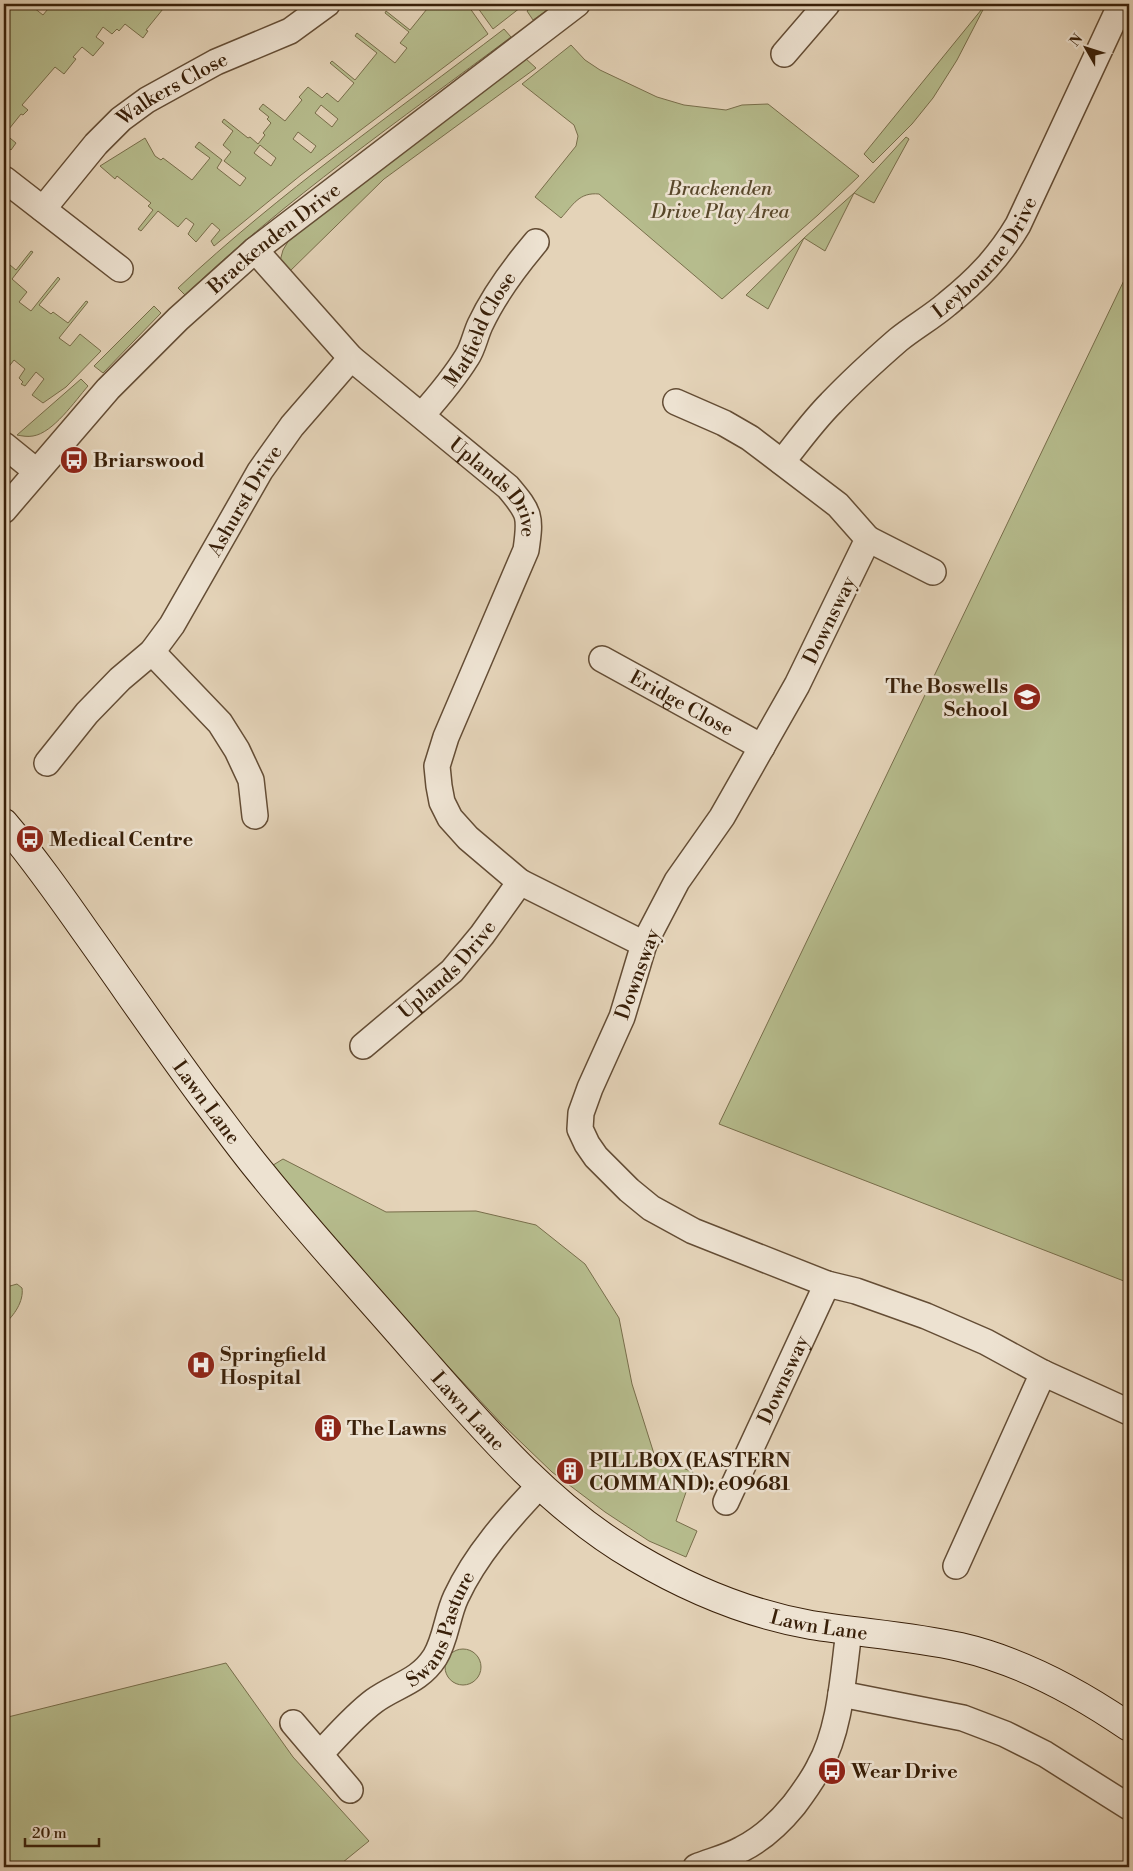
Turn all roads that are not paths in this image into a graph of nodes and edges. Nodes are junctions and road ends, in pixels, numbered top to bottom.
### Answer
1 (328, 4) edge
2 (577, 4) edge
3 (827, 4) edge
4 (1120, 4) edge
5 (784, 54) dead end
6 (4, 179) edge
7 (43, 209) junction
8 (536, 242) dead end
9 (255, 250) junction
10 (120, 269) dead end
11 (351, 358) junction
12 (676, 402) dead end
13 (422, 415) junction
14 (4, 445) edge
15 (782, 462) junction
16 (36, 471) junction
17 (4, 510) edge
18 (868, 539) junction
19 (934, 572) dead end
20 (152, 652) junction
21 (602, 659) dead end
22 (762, 746) junction
23 (47, 763) dead end
24 (256, 816) dead end
25 (4, 823) edge
26 (520, 882) junction
27 (644, 944) junction
28 (363, 1046) dead end
29 (826, 1284) junction
30 (1044, 1373) junction
31 (1129, 1412) edge
32 (540, 1485) junction
33 (726, 1502) dead end
34 (956, 1566) dead end
35 (849, 1631) junction
36 (841, 1694) junction
37 (293, 1723) dead end
38 (1129, 1727) edge
39 (320, 1754) junction
40 (350, 1790) dead end
41 (1129, 1807) edge
42 (746, 1858) edge
43 (696, 1867) edge

1 - 7 street, Walkers Close
2 - 9 street, Brackenden Drive
3 - 5 street
4 - 15 street, Leybourne Drive
6 - 7 street
7 - 10 street
8 - 13 street, Matfield Close
9 - 11 street, Uplands Drive
9 - 16 street, Brackenden Drive
11 - 13 street, Uplands Drive
11 - 20 street, Ashurst Drive
12 - 15 street
13 - 26 street, Uplands Drive
14 - 16 street
15 - 18 street
16 - 17 street, Brackenden Drive
18 - 19 street
18 - 22 street, Downsway
20 - 23 street, Ashurst Drive
20 - 24 street
21 - 22 street, Eridge Close
22 - 27 street, Downsway
25 - 32 street, Lawn Lane
26 - 27 street, Uplands Drive
26 - 28 street, Uplands Drive
27 - 29 street, Downsway
29 - 30 street, Downsway
29 - 33 street, Downsway
30 - 31 street, Downsway
30 - 34 street
32 - 35 street, Lawn Lane
32 - 39 street, Swans Pasture
35 - 36 street
35 - 38 street, Lawn Lane
36 - 41 street
36 - 42 street
37 - 39 street
39 - 40 street
42 - 43 street

